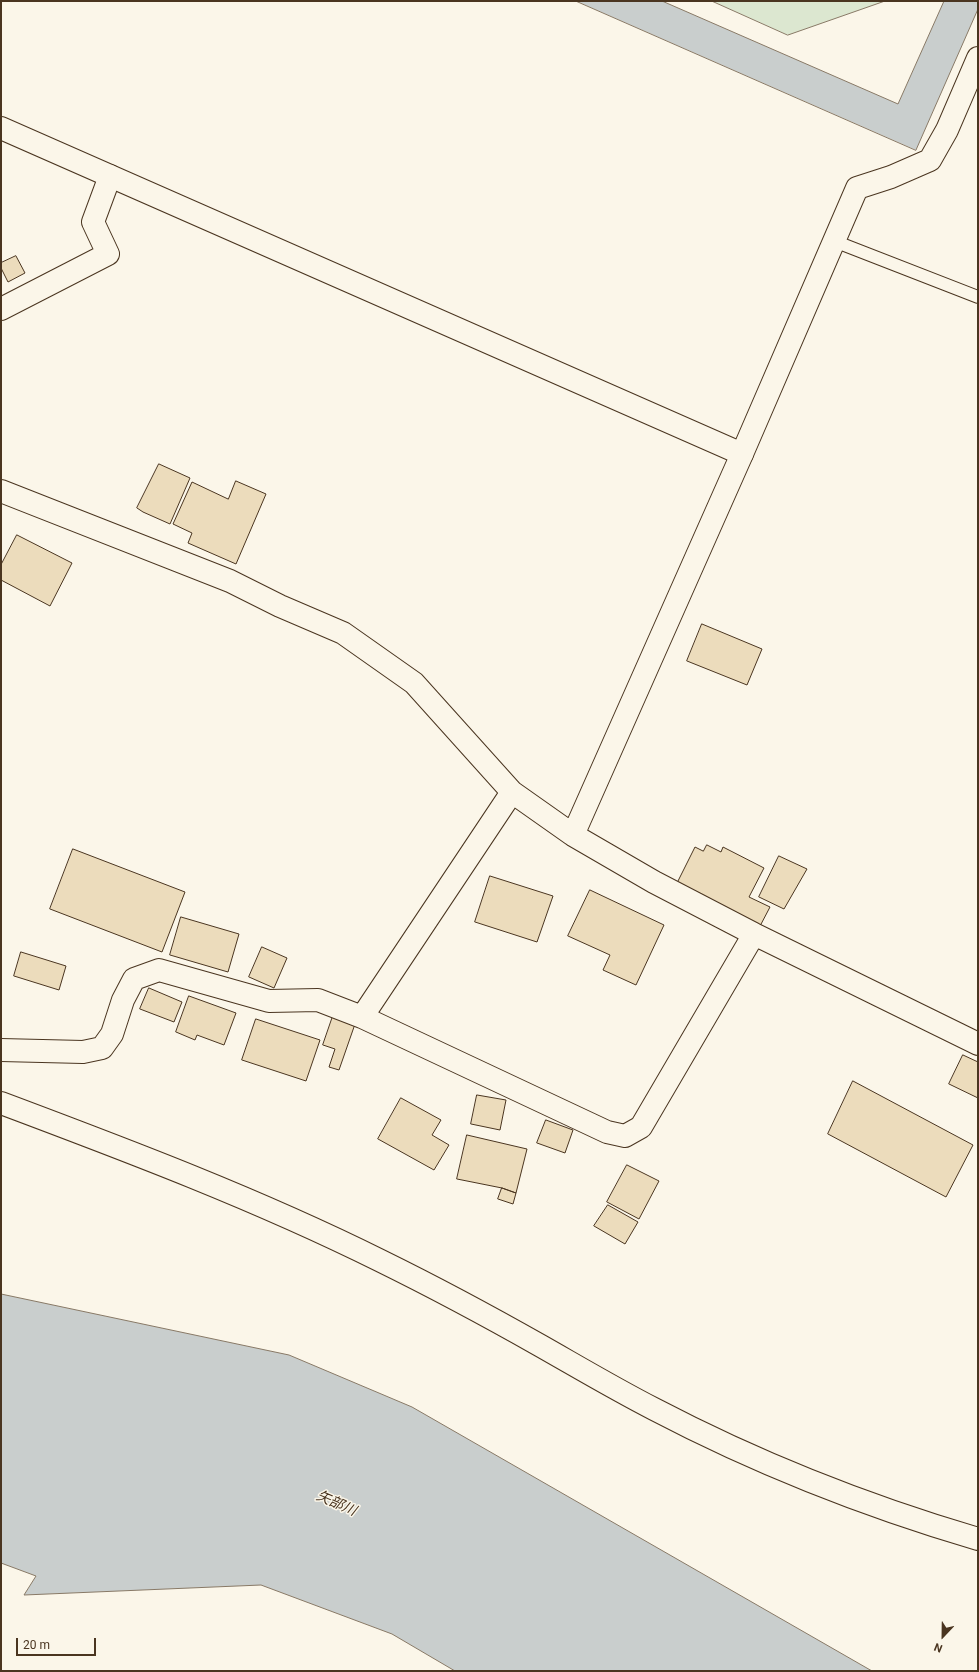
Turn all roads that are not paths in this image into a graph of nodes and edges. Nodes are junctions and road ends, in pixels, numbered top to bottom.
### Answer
1 (978, 58) edge
2 (1, 128) edge
3 (110, 176) junction
4 (834, 241) junction
5 (978, 297) edge
6 (1, 309) edge
7 (742, 454) junction
8 (1, 491) edge
9 (512, 792) junction
10 (573, 835) junction
11 (754, 934) junction
12 (362, 1017) junction
13 (978, 1044) edge
14 (1, 1050) edge
15 (1, 1103) edge
16 (978, 1540) edge

1 - 4 street
2 - 3 street
3 - 6 street
3 - 7 street
4 - 5 lane
4 - 7 street
7 - 10 street
8 - 9 street
9 - 10 street
9 - 12 street
10 - 11 street
11 - 12 street
11 - 13 street
12 - 14 street
15 - 16 street

